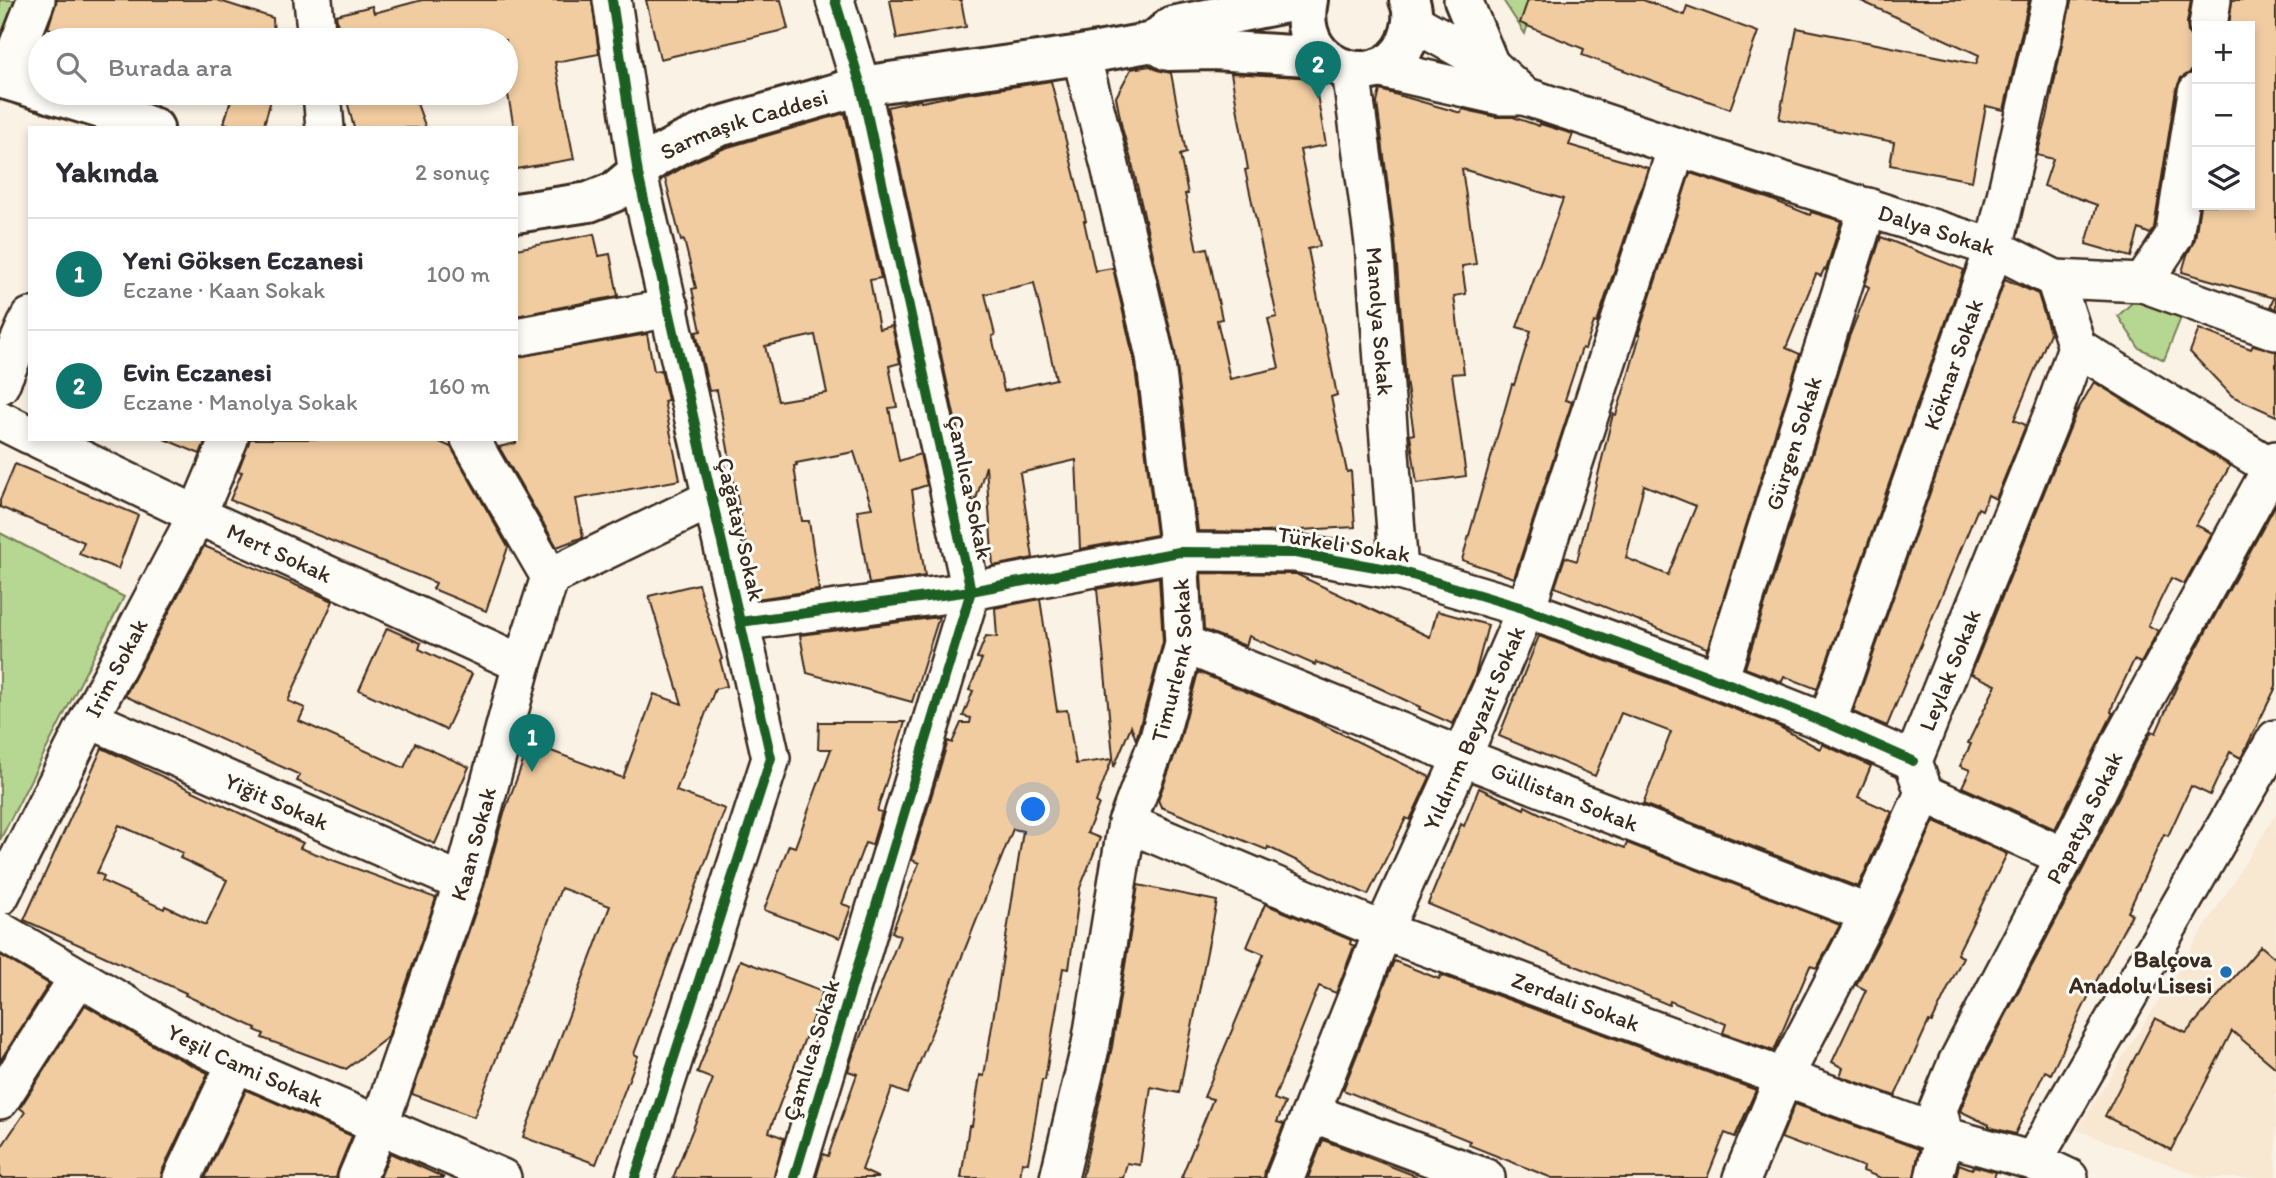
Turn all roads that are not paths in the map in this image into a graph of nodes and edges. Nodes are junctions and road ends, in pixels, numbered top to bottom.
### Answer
1 (36, 0) edge
2 (612, 0) edge
3 (835, 0) edge
4 (1301, 0) edge
5 (1308, 0) edge
6 (1463, 0) edge
7 (2051, 0) edge
8 (2212, 0) edge
9 (1412, 7) edge
10 (2209, 21) edge
11 (29, 28) edge
12 (28, 32) edge
13 (1153, 42) junction
14 (1081, 55) junction
15 (1350, 65) junction
16 (1490, 65) junction
17 (15, 83) edge
18 (861, 86) junction
19 (1524, 96) junction
20 (77, 105) edge
21 (323, 105) edge
22 (115, 121) edge
23 (2192, 123) edge
24 (142, 126) edge
25 (325, 126) edge
26 (1677, 148) junction
27 (638, 174) junction
28 (1868, 207) junction
29 (518, 213) edge
30 (1994, 248) junction
31 (2055, 279) junction
32 (2143, 283) junction
33 (670, 308) junction
34 (28, 322) edge
35 (2274, 323) edge
36 (518, 337) edge
37 (2077, 347) junction
38 (0, 385) edge
39 (0, 420) edge
40 (28, 434) edge
41 (43, 441) edge
42 (228, 441) edge
43 (471, 441) edge
44 (2275, 466) edge
45 (713, 498) junction
46 (197, 515) junction
47 (1179, 552) junction
48 (1399, 572) junction
49 (550, 576) junction
50 (971, 591) junction
51 (1526, 609) junction
52 (740, 622) junction
53 (1184, 644) junction
54 (522, 664) junction
55 (1719, 680) junction
56 (89, 719) junction
57 (1827, 723) junction
58 (2276, 740) edge
59 (1462, 757) junction
60 (1919, 777) junction
61 (1127, 823) junction
62 (2065, 857) junction
63 (463, 884) junction
64 (0, 896) edge
65 (1870, 914) junction
66 (0, 931) edge
67 (1382, 931) junction
68 (78, 978) junction
69 (236, 1063) junction
70 (1784, 1077) junction
71 (0, 1100) edge
72 (1312, 1113) junction
73 (379, 1126) junction
74 (1944, 1136) junction
75 (2033, 1161) junction
76 (182, 1178) edge
77 (357, 1178) edge
78 (502, 1178) edge
79 (635, 1178) edge
80 (794, 1178) edge
81 (1059, 1178) edge
82 (1285, 1178) edge
83 (1486, 1178) edge
84 (1742, 1178) edge
85 (1934, 1178) edge
86 (2069, 1178) edge

1 - 11 street
2 - 27 street, Çağatay Sokak
3 - 18 street, Çamlıca Sokak
4 - 13 main road, Sarmaşık Caddesi
5 - 15 main road
6 - 16 street
7 - 30 street, Köknar Sokak
8 - 10 street
9 - 15 main road
9 - 16 street, Dalya Sokak
12 - 17 street
13 - 14 main road, Sarmaşık Caddesi
13 - 15 main road, Sarmaşık Caddesi
14 - 18 main road, Sarmaşık Caddesi
14 - 47 street, Timurlenk Sokak
15 - 19 street, Dalya Sokak
15 - 48 street, Manolya Sokak
16 - 19 street, Dalya Sokak
18 - 27 main road, Sarmaşık Caddesi
18 - 50 street, Çamlıca Sokak
19 - 26 street, Dalya Sokak
20 - 22 main road
21 - 25 street
22 - 24 main road
23 - 32 street
26 - 28 street, Dalya Sokak
26 - 51 street, Yıldırım Beyazıt Sokak
27 - 29 main road, Sarmaşık Caddesi
27 - 33 street, Çağatay Sokak
28 - 30 street, Dalya Sokak
28 - 55 street, Gürgen Sokak
30 - 31 street, Dalya Sokak
30 - 57 street, Köknar Sokak
31 - 32 street
31 - 37 street
32 - 35 street
33 - 36 street
33 - 45 street, Çağatay Sokak
34 - 38 street
37 - 44 street
37 - 60 street, Leylak Sokak
39 - 40 street
41 - 46 street, Mert Sokak
42 - 46 street, Irim Sokak
43 - 49 street
44 - 62 street, Papatya Sokak
45 - 49 street
45 - 52 street, Çağatay Sokak
46 - 54 street, Mert Sokak
46 - 56 street, Irim Sokak
47 - 48 street, Türkeli Sokak
47 - 50 street, Türkeli Sokak
47 - 53 street, Timurlenk Sokak
48 - 51 street, Türkeli Sokak
49 - 54 street, Kaan Sokak
50 - 52 street, Türkeli Sokak
50 - 80 street, Çamlıca Sokak
51 - 55 street, Türkeli Sokak
51 - 59 street, Yıldırım Beyazıt Sokak
52 - 79 street, Çağatay Sokak
53 - 59 street, Güllistan Sokak
53 - 61 street, Timurlenk Sokak
54 - 63 street, Kaan Sokak
55 - 57 street, Türkeli Sokak
56 - 63 street, Yiğit Sokak
56 - 64 street, Irim Sokak
57 - 60 street, Türkeli Sokak
58 - 75 street
59 - 65 street, Güllistan Sokak
59 - 67 street, Yıldırım Beyazıt Sokak
60 - 62 street, Türkeli Sokak
60 - 65 street, Leylak Sokak
61 - 67 street, Zerdali Sokak
61 - 81 street, Timurlenk Sokak
62 - 74 street, Papatya Sokak
63 - 73 street, Kaan Sokak
65 - 70 street, Leylak Sokak
66 - 68 street, Yeşil Cami Sokak
67 - 70 street, Zerdali Sokak
67 - 72 street, Yıldırım Beyazıt Sokak
68 - 69 street, Yeşil Cami Sokak
68 - 71 street
69 - 73 street, Yeşil Cami Sokak
69 - 76 street
70 - 74 street, Zerdali Sokak
70 - 84 street, Leylak Sokak
72 - 82 street, Yıldırım Beyazıt Sokak
72 - 83 street
73 - 77 street, Kaan Sokak
73 - 78 street, Yeşil Cami Sokak
74 - 75 street, Zerdali Sokak
74 - 85 street, Papatya Sokak
75 - 86 street, Zerdali Sokak

